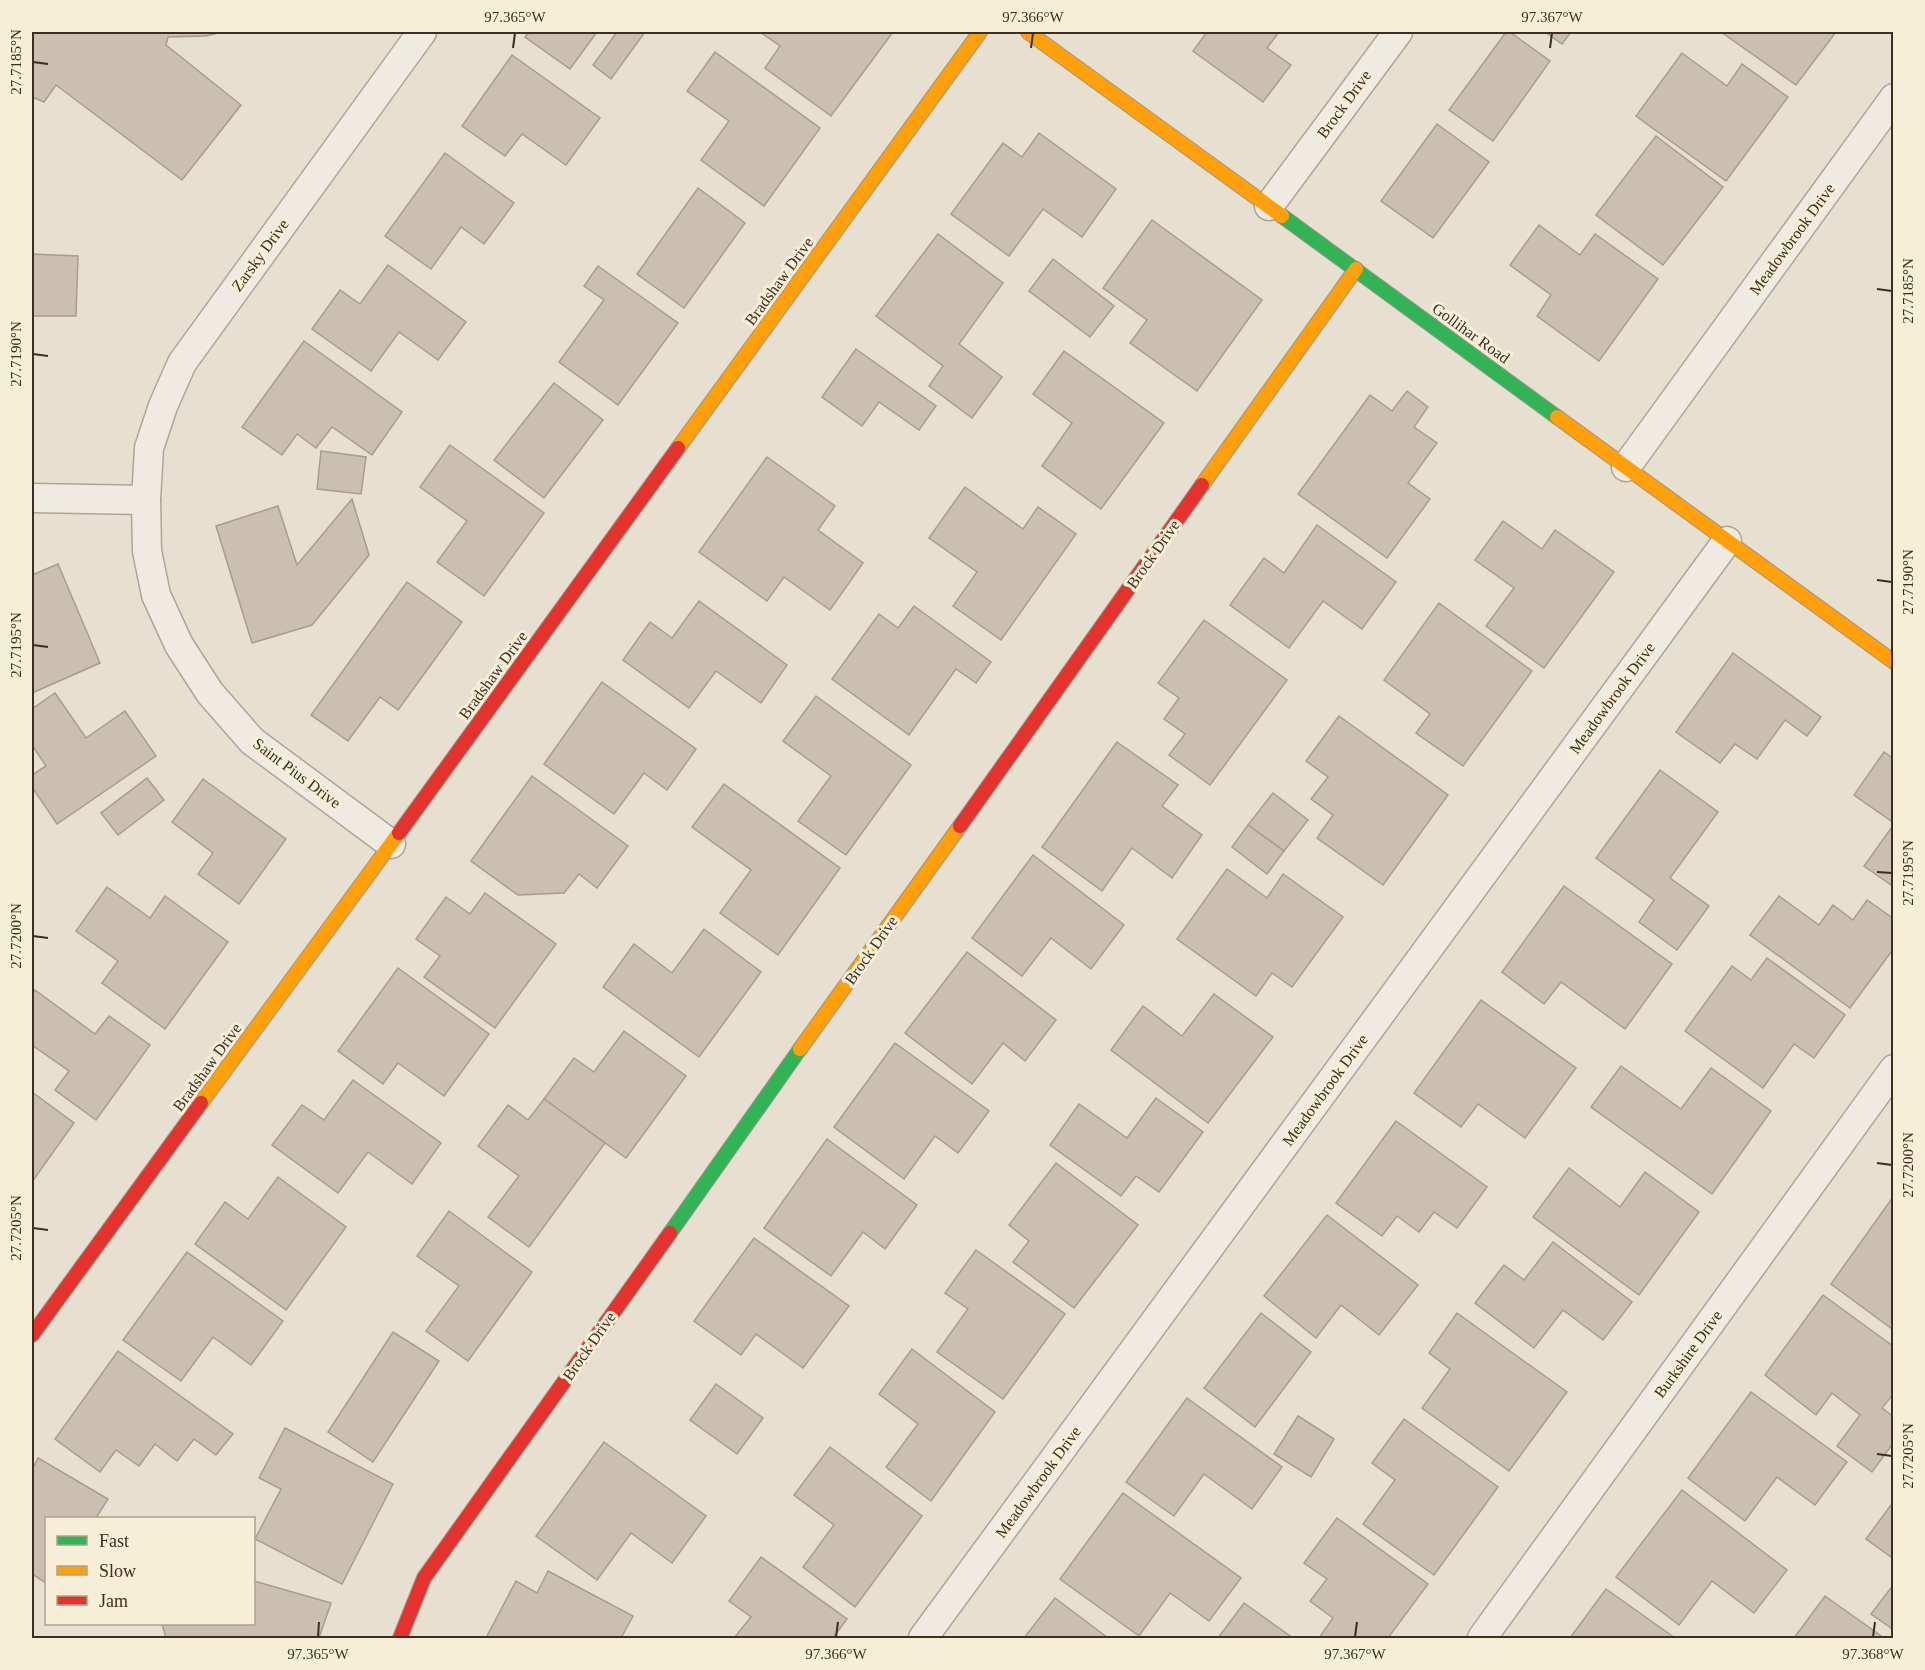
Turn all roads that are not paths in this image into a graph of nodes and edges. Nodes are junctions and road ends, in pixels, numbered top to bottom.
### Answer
1 (422, 32) edge
2 (980, 32) edge
3 (1028, 32) edge
4 (1398, 32) edge
5 (1893, 98) edge
6 (1269, 206) junction
7 (1356, 269) junction
8 (1626, 467) junction
9 (32, 498) edge
10 (146, 500) junction
11 (1727, 541) junction
12 (1893, 662) edge
13 (391, 844) junction
14 (1893, 1069) edge
15 (32, 1335) edge
16 (400, 1638) edge
17 (923, 1638) edge
18 (1482, 1638) edge

1 - 10 street, Zarsky Drive
2 - 13 street, Bradshaw Drive
3 - 6 street, Gollihar Road
4 - 6 street, Brock Drive
5 - 8 street, Meadowbrook Drive
6 - 7 street, Gollihar Road
7 - 8 street, Gollihar Road
7 - 16 street, Brock Drive
8 - 11 street, Gollihar Road
9 - 10 street
10 - 13 street, Saint Pius Drive
11 - 12 street, Gollihar Road
11 - 17 street, Meadowbrook Drive
13 - 15 street, Bradshaw Drive
14 - 18 street, Burkshire Drive

